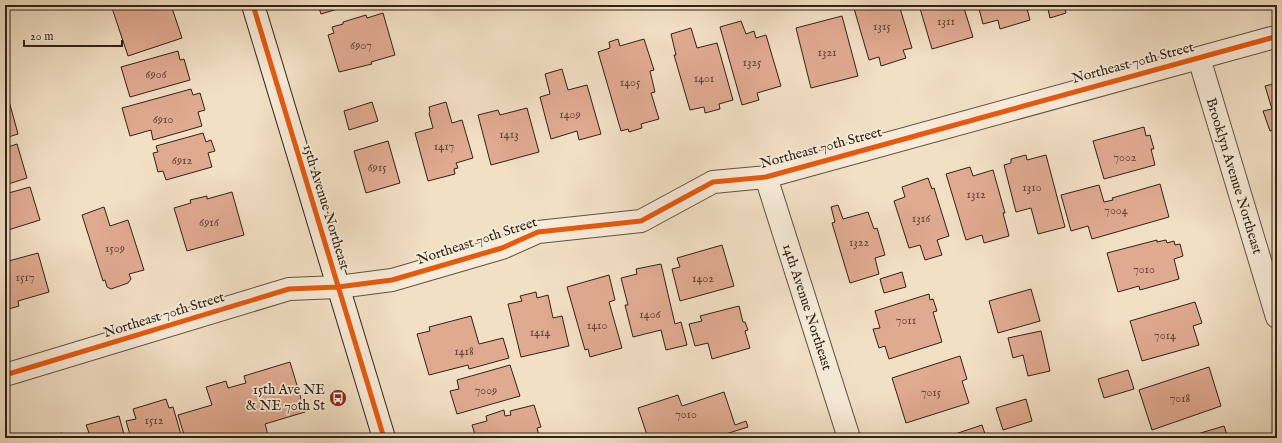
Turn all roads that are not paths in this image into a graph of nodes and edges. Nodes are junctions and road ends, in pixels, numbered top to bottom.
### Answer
1 (253, 5) edge
2 (1277, 37) edge
3 (1199, 58) junction
4 (766, 177) junction
5 (338, 287) junction
6 (1277, 317) edge
7 (5, 375) edge
8 (384, 438) edge
9 (849, 438) edge

1 - 5 street, 15th Avenue Northeast
2 - 3 street, Northeast 70th Street
3 - 4 street, Northeast 70th Street
3 - 6 street, Brooklyn Avenue Northeast
4 - 5 street, Northeast 70th Street
4 - 9 street, 14th Avenue Northeast
5 - 7 street, Northeast 70th Street
5 - 8 street, 15th Avenue Northeast

